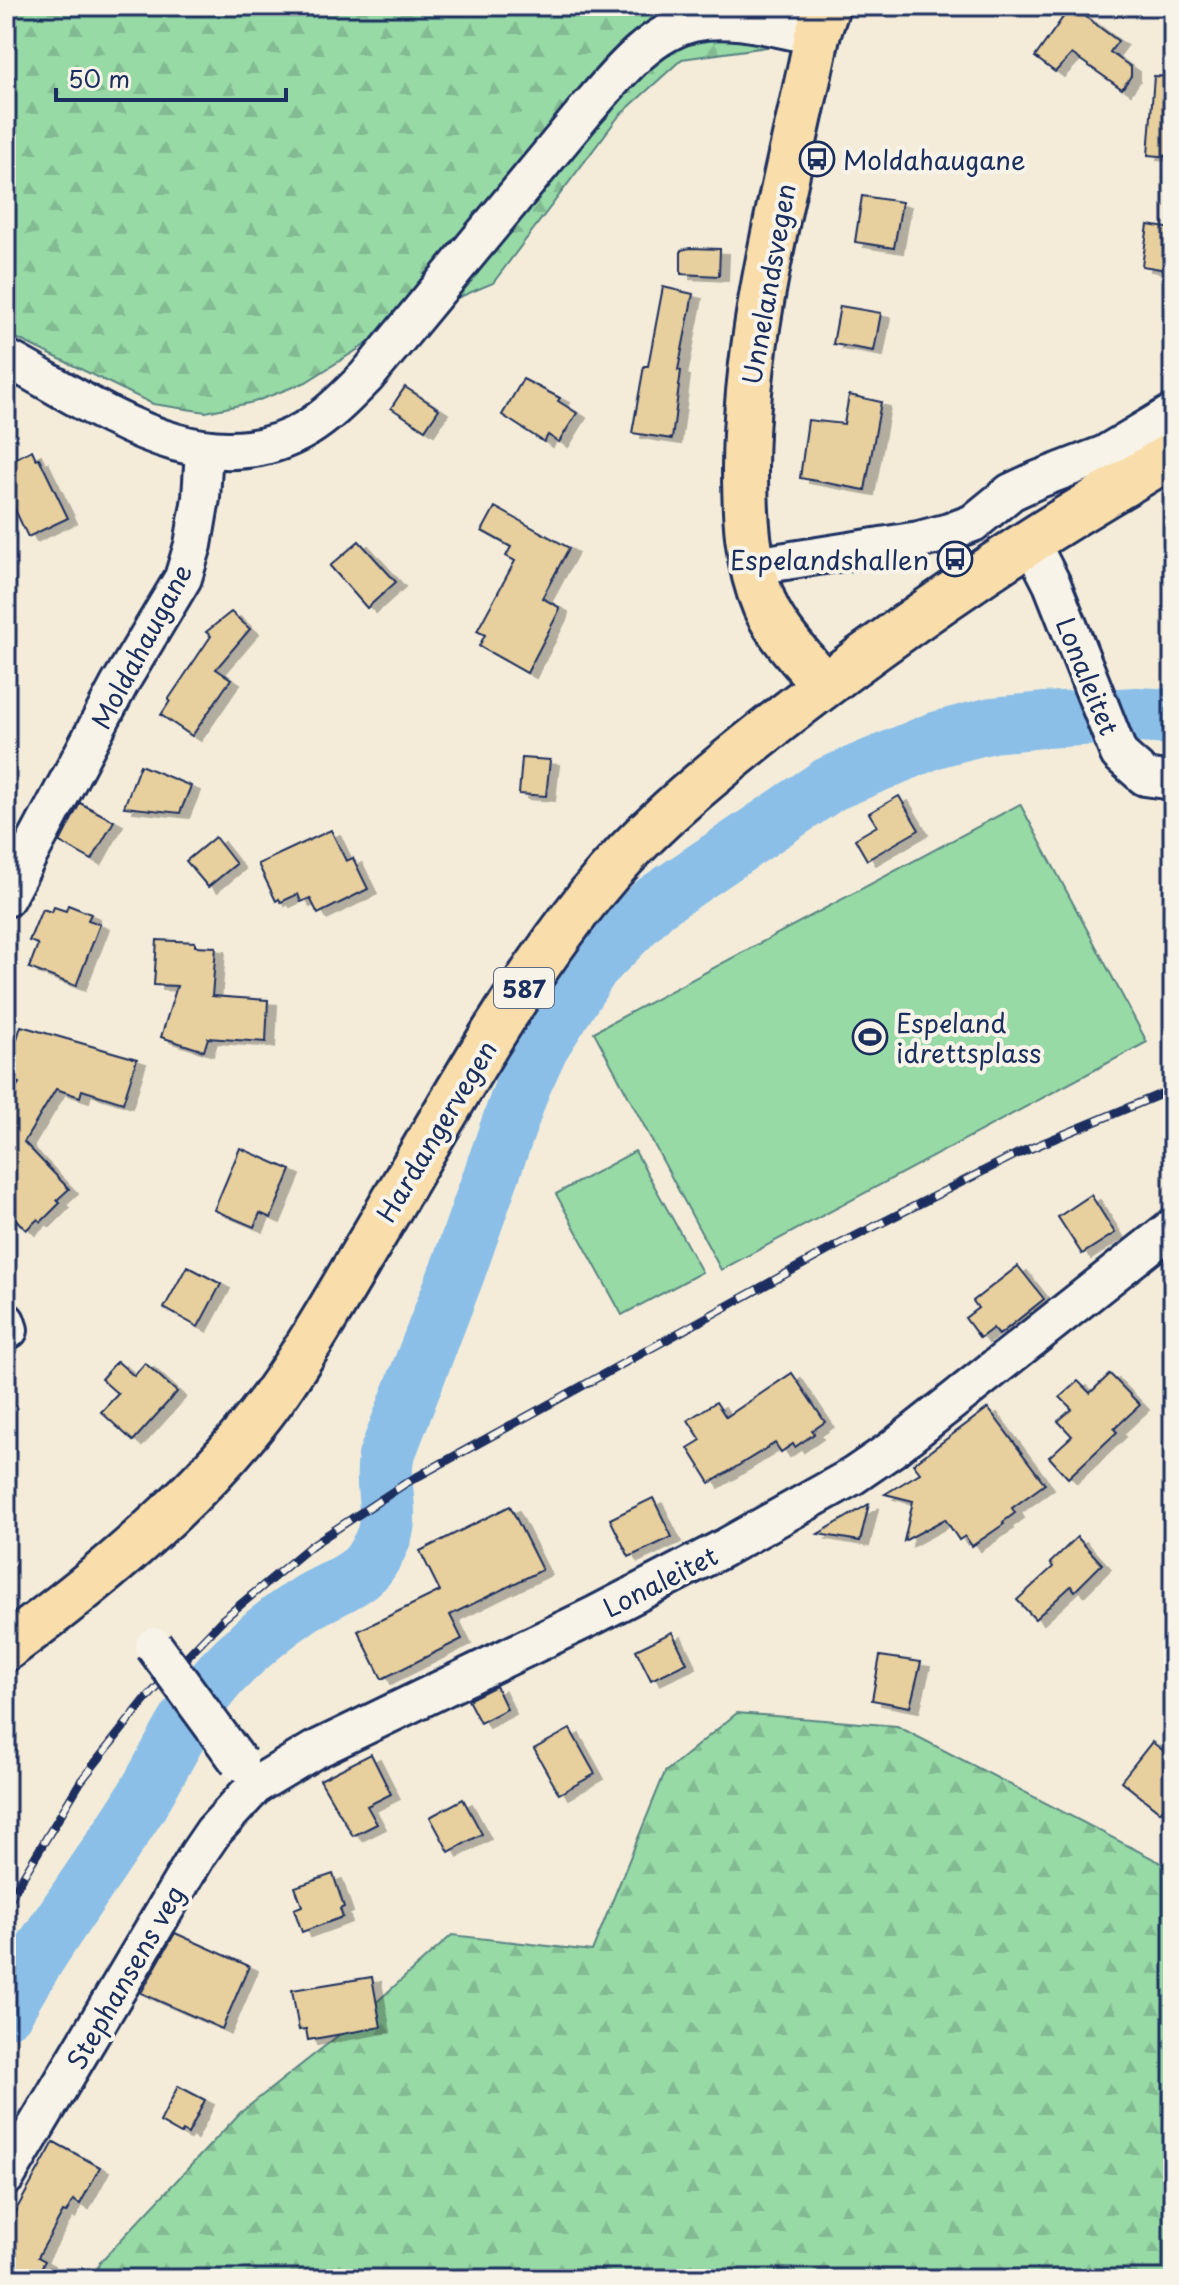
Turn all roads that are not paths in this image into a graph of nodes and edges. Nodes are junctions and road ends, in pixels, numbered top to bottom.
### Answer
1 (822, 21) edge
2 (6, 358) edge
3 (1173, 413) edge
4 (204, 450) junction
5 (1173, 454) edge
6 (1030, 541) junction
7 (754, 566) junction
8 (823, 685) junction
9 (1173, 781) edge
10 (6, 898) edge
11 (1173, 1227) edge
12 (154, 1646) dead end
13 (6, 1648) edge
14 (247, 1774) junction
15 (6, 2177) edge

1 - 4 street
1 - 7 main road, Unnelandsvegen
2 - 4 street
3 - 7 street
4 - 10 street, Moldahaugane
5 - 6 main road, Hardangervegen / 587
6 - 8 main road, Hardangervegen / 587
6 - 9 street, Lonaleitet
7 - 8 main road, Unnelandsvegen
8 - 13 main road, Hardangervegen / 587
11 - 14 street, Lonaleitet
12 - 14 street, bridge
14 - 15 street, Stephansens veg

